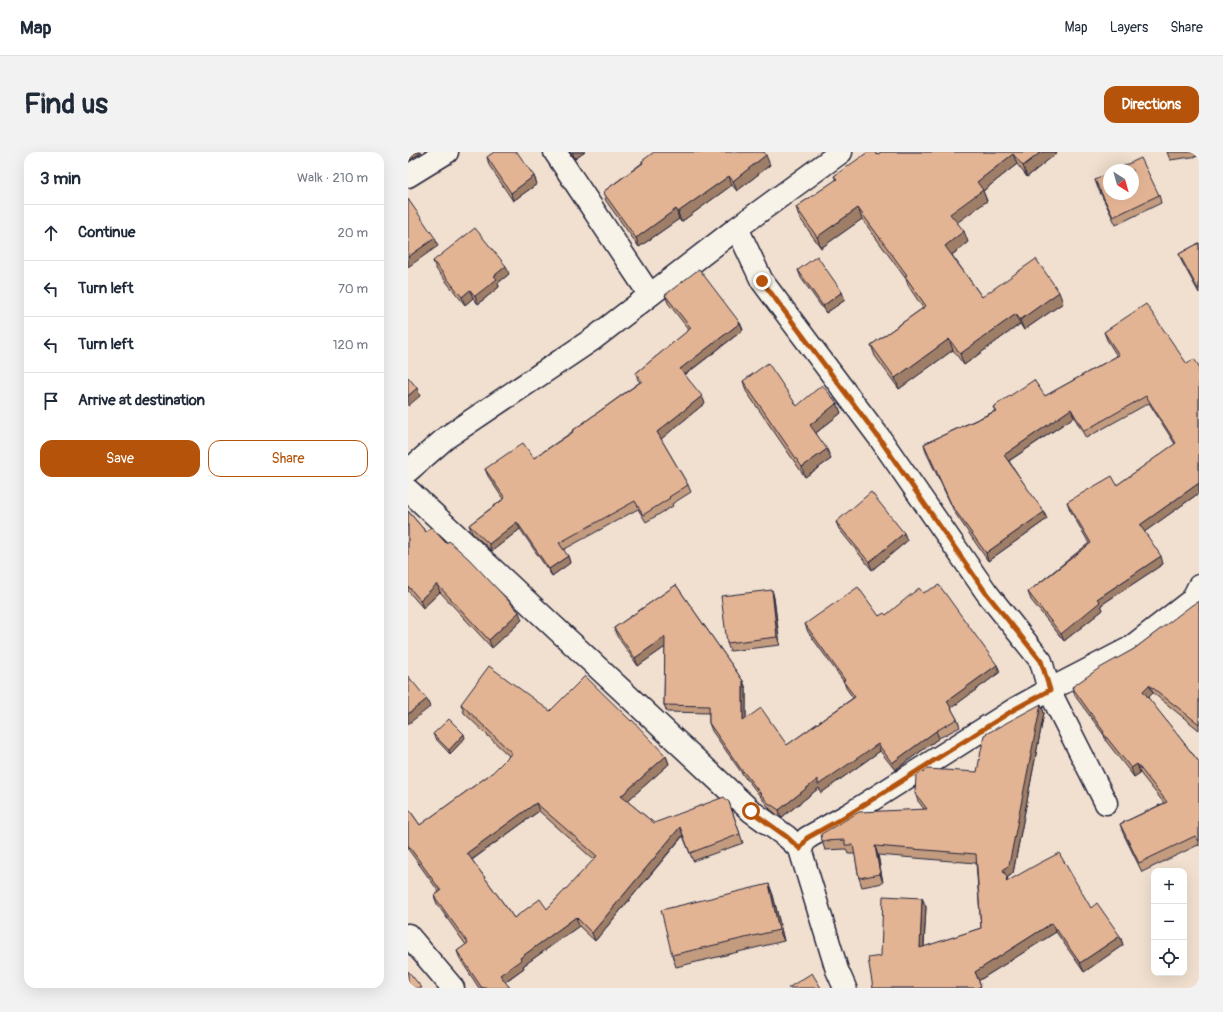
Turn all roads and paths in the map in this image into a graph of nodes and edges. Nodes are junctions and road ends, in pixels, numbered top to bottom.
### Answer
1 (448, 152) edge
2 (555, 152) edge
3 (841, 152) edge
4 (408, 176) edge
5 (737, 228) junction
6 (650, 295) junction
7 (408, 471) edge
8 (408, 490) edge
9 (1199, 586) edge
10 (1050, 690) junction
11 (1106, 803) dead end
12 (800, 849) junction
13 (408, 935) edge
14 (453, 988) edge
15 (845, 988) edge

1 - 4 street
2 - 6 street
3 - 5 street
5 - 6 street
5 - 10 street
6 - 7 street
8 - 12 street
9 - 10 street
10 - 11 street
10 - 12 street
12 - 15 street
13 - 14 street

